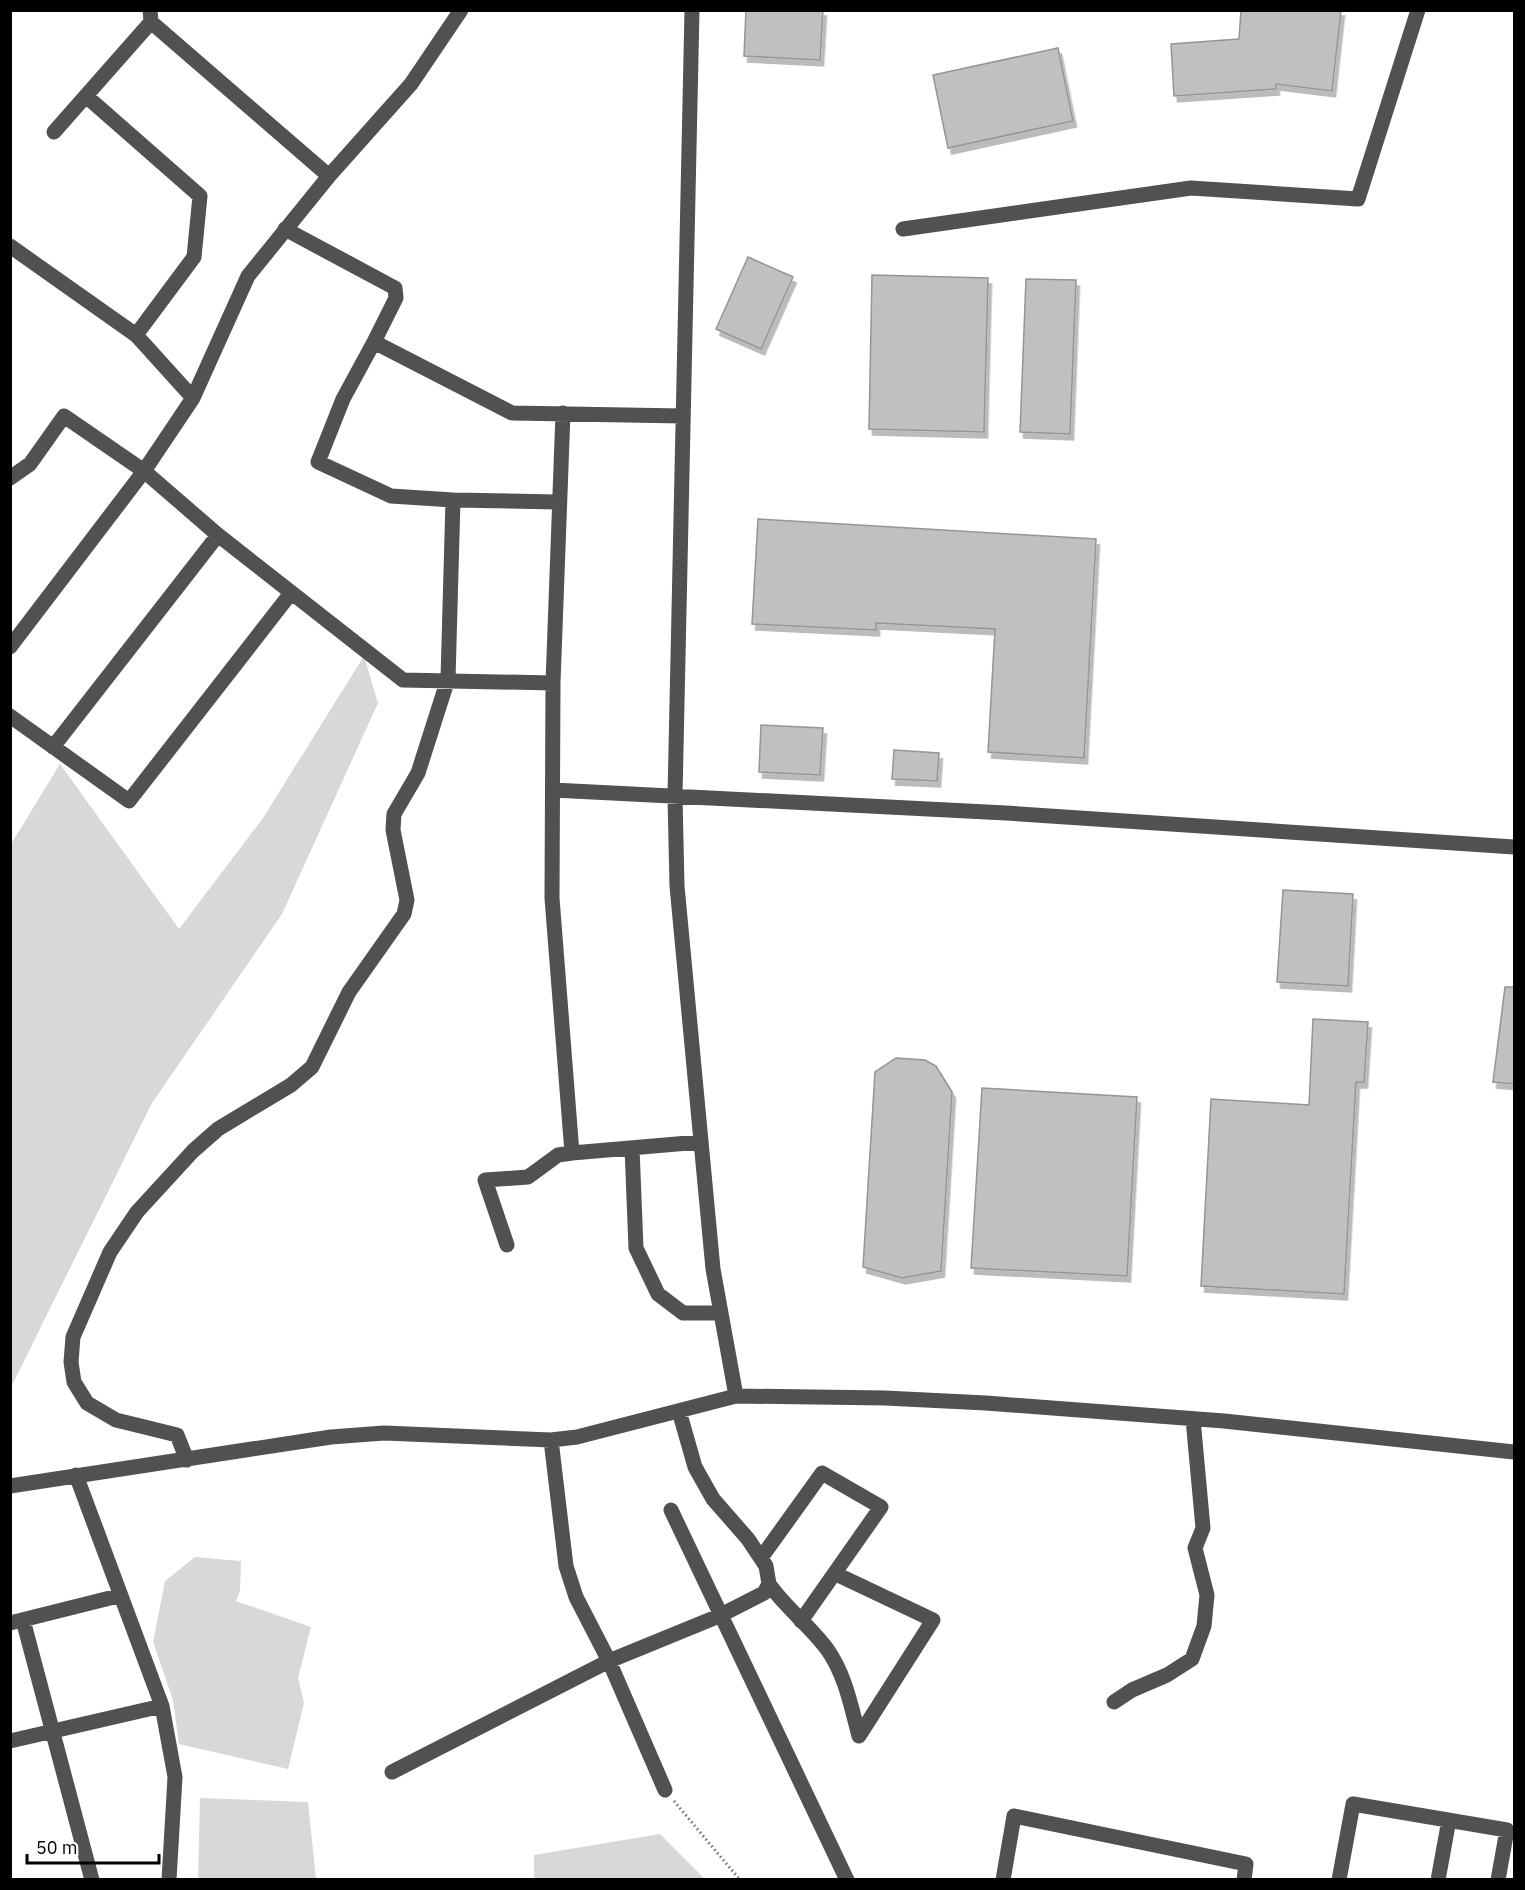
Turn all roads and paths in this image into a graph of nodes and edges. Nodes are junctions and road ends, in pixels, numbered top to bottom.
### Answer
1 (461, 10) edge
2 (692, 10) edge
3 (1418, 10) edge
4 (151, 16) edge
5 (86, 96) junction
6 (54, 132) dead end
7 (329, 176) junction
8 (903, 229) dead end
9 (285, 230) junction
10 (10, 246) edge
11 (136, 335) junction
12 (374, 342) junction
13 (193, 398) junction
14 (563, 413) junction
15 (683, 416) junction
16 (144, 471) junction
17 (10, 478) edge
18 (453, 500) junction
19 (558, 502) junction
20 (218, 535) junction
21 (291, 593) junction
22 (10, 647) edge
23 (448, 679) junction
24 (553, 684) junction
25 (10, 716) edge
26 (53, 747) junction
27 (553, 790) junction
28 (675, 796) junction
29 (1515, 847) edge
30 (700, 1142) junction
31 (632, 1148) junction
32 (572, 1153) junction
33 (507, 1245) dead end
34 (721, 1313) junction
35 (736, 1396) junction
36 (679, 1411) junction
37 (1193, 1419) junction
38 (551, 1440) junction
39 (1515, 1452) edge
40 (187, 1460) junction
41 (76, 1475) junction
42 (10, 1486) edge
43 (671, 1510) dead end
44 (761, 1558) junction
45 (836, 1574) junction
46 (769, 1584) junction
47 (118, 1596) junction
48 (719, 1616) junction
49 (801, 1621) junction
50 (17, 1622) edge
51 (609, 1661) junction
52 (1114, 1702) dead end
53 (162, 1707) junction
54 (53, 1732) junction
55 (10, 1741) edge
56 (392, 1772) dead end
57 (665, 1790) joint
58 (1449, 1820) junction
59 (92, 1880) edge
60 (169, 1880) edge
61 (740, 1880) edge
62 (847, 1880) edge
63 (1003, 1880) edge
64 (1244, 1880) edge
65 (1339, 1880) edge
66 (1438, 1880) edge
67 (1497, 1880) edge

1 - 7 street
2 - 15 street
3 - 8 street
4 - 5 street
4 - 7 street
5 - 6 street
5 - 11 street
7 - 9 street
9 - 12 street
9 - 13 street
10 - 11 street
11 - 13 street
12 - 14 street
12 - 18 street
13 - 16 street
14 - 15 street
14 - 19 street
15 - 28 street
16 - 17 street
16 - 20 street
16 - 22 street
18 - 19 street
18 - 23 street
19 - 24 street
20 - 21 street
20 - 26 street
21 - 23 street
21 - 26 street
23 - 24 street
23 - 40 street
24 - 27 street
25 - 26 street
27 - 28 street
27 - 32 street
28 - 29 street
28 - 30 street
30 - 31 street
30 - 34 street
31 - 32 street
31 - 34 street
32 - 33 street
34 - 35 street
35 - 36 street
35 - 37 street
36 - 38 street
36 - 44 street
37 - 39 street
37 - 52 street
38 - 40 street
38 - 51 street
40 - 41 street
41 - 42 street
41 - 47 street
43 - 48 street
44 - 45 street
44 - 46 street
45 - 49 street
45 - 49 street
46 - 48 street
46 - 49 street
47 - 50 street
47 - 53 street
48 - 51 street
48 - 62 street
50 - 54 street
51 - 56 street
51 - 57 street
53 - 54 street
53 - 60 street
54 - 55 street
54 - 59 street
57 - 61 path
58 - 65 street
58 - 66 street
58 - 67 street
63 - 64 street

